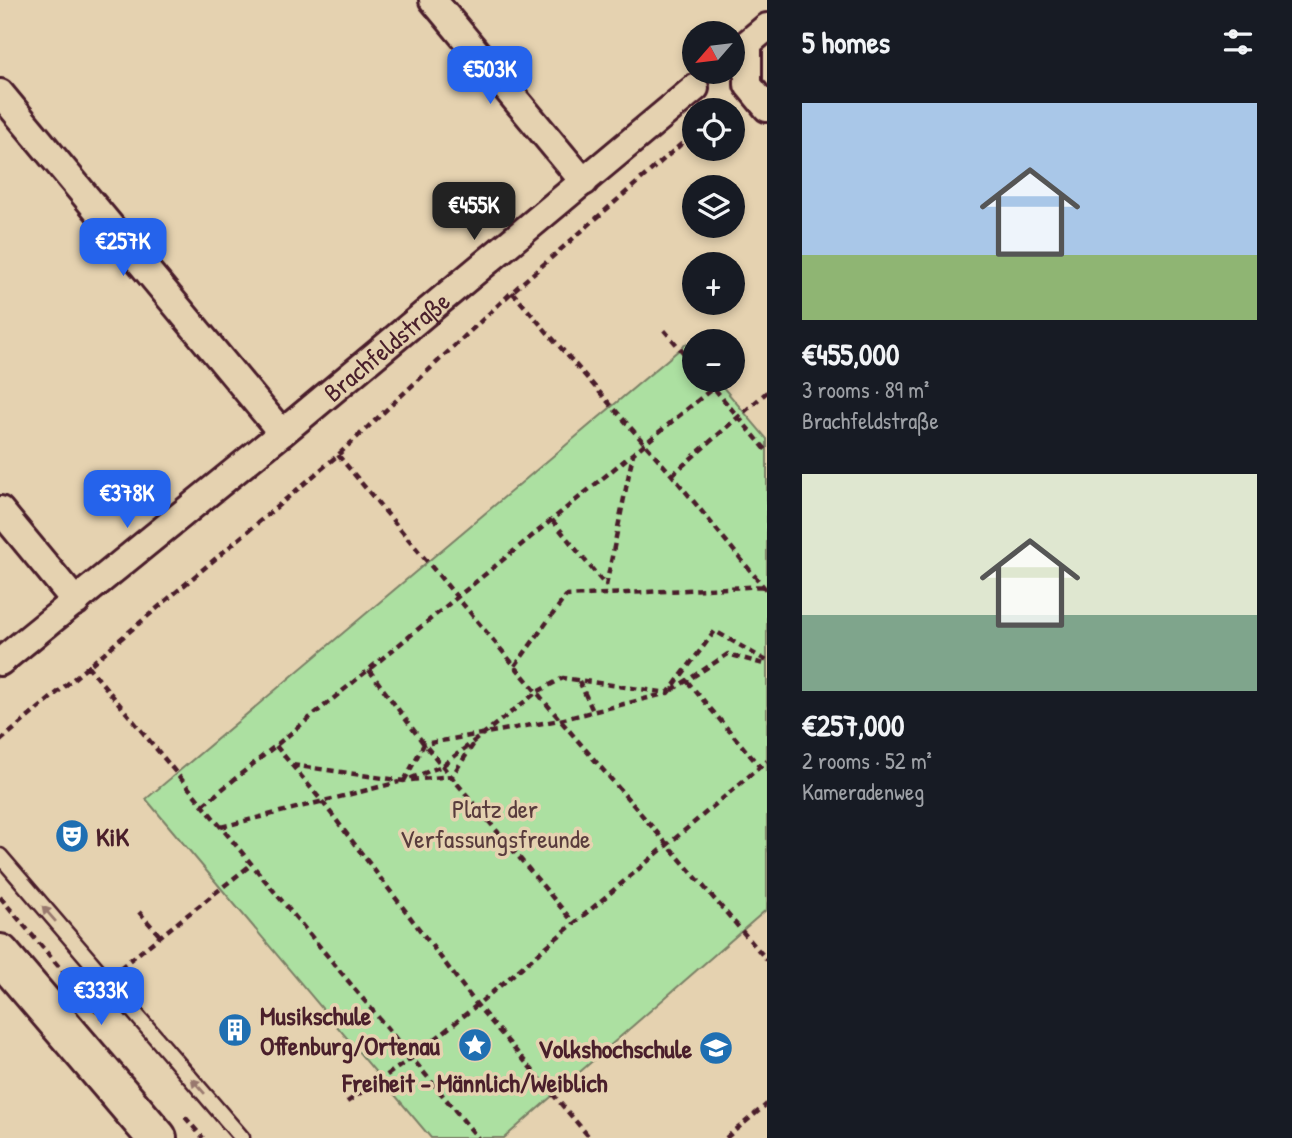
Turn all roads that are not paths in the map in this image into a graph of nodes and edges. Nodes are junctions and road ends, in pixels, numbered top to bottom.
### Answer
1 (433, 0) edge
2 (767, 27) edge
3 (695, 88) dead end
4 (0, 93) edge
5 (767, 108) edge
6 (583, 182) junction
7 (282, 433) junction
8 (0, 510) edge
9 (76, 602) junction
10 (0, 662) edge
11 (0, 856) edge
12 (0, 954) edge
13 (168, 1133) edge
14 (242, 1138) edge

1 - 6 street
2 - 5 street
3 - 6 street, Brachfeldstraße
4 - 7 street
6 - 7 street, Brachfeldstraße
7 - 9 street, Brachfeldstraße
8 - 9 street
9 - 10 street, Brachfeldstraße
14 -> 11 lane
12 - 13 street

